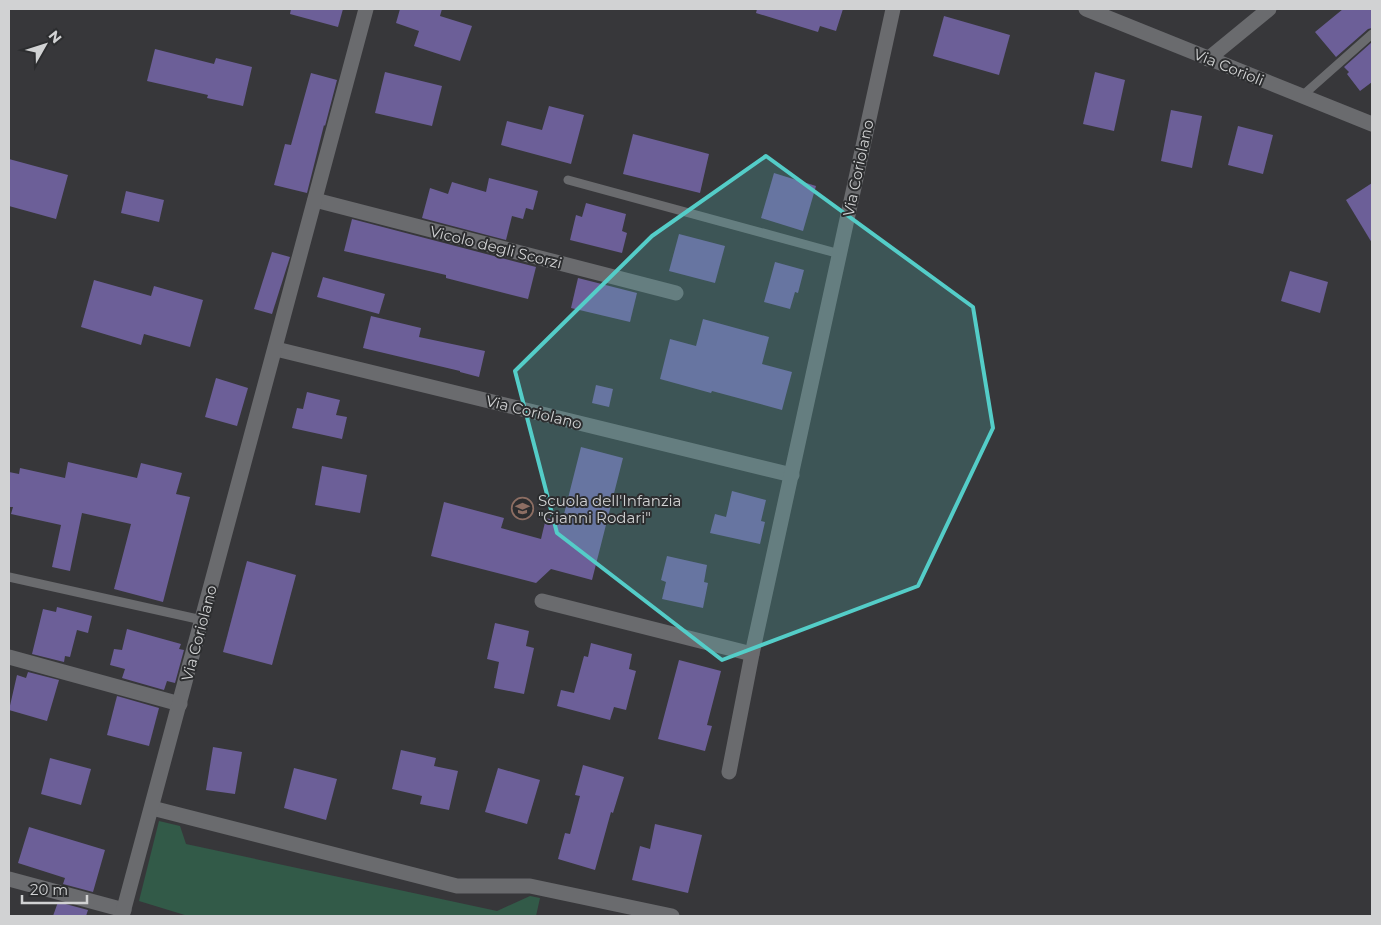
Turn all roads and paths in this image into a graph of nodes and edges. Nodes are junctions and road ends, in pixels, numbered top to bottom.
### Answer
1 (366, 9) edge
2 (893, 9) edge
3 (1086, 9) edge
4 (1269, 9) edge
5 (1372, 34) edge
6 (1208, 59) junction
7 (1302, 96) junction
8 (1372, 124) edge
9 (568, 180) dead end
10 (316, 200) junction
11 (840, 254) junction
12 (676, 293) dead end
13 (276, 349) junction
14 (792, 475) junction
15 (9, 577) edge
16 (542, 601) dead end
17 (202, 620) junction
18 (752, 654) junction
19 (9, 658) edge
20 (180, 704) junction
21 (729, 772) dead end
22 (152, 808) junction
23 (9, 879) edge
24 (123, 913) edge
25 (672, 916) edge

1 - 10 street, Via Coriolano
2 - 11 street, Via Coriolano
3 - 6 street, Via Corioli
4 - 6 street
5 - 7 lane
6 - 7 street, Via Corioli
7 - 8 street, Via Corioli
9 - 11 lane
10 - 12 street, Vicolo degli Scorzi
10 - 13 street, Via Coriolano
11 - 14 street, Via Coriolano
13 - 14 street, Via Coriolano
13 - 17 street, Via Coriolano
14 - 18 street, Via Coriolano
15 - 17 lane
16 - 18 street
17 - 20 street, Via Coriolano
18 - 21 street, Via Coriolano
19 - 20 street
20 - 22 street, Via Coriolano
22 - 24 street, Via Coriolano
22 - 25 street
23 - 24 street

